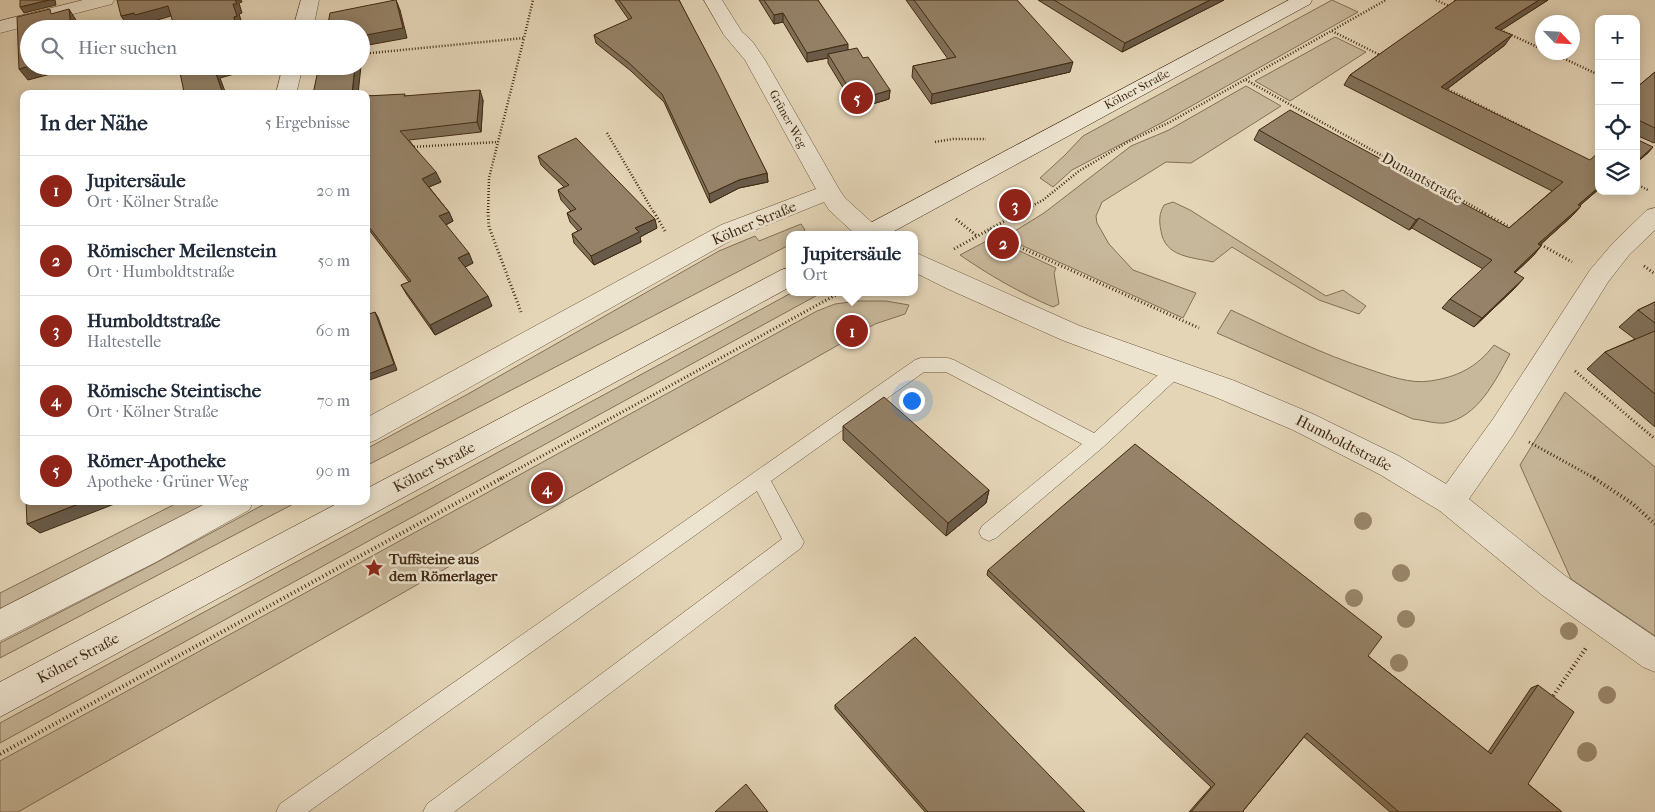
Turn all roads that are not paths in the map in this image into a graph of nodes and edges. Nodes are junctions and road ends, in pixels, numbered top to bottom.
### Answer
1 (105, 0) edge
2 (310, 0) edge
3 (713, 0) edge
4 (1303, 0) edge
5 (27, 20) edge
6 (305, 20) edge
7 (20, 22) edge
8 (0, 27) edge
9 (291, 75) edge
10 (287, 90) edge
11 (828, 192) junction
12 (1655, 216) edge
13 (866, 231) edge
14 (875, 231) edge
15 (919, 263) edge
16 (786, 278) edge
17 (1174, 371) junction
18 (370, 430) edge
19 (1096, 443) junction
20 (760, 479) junction
21 (370, 501) edge
22 (1450, 502) junction
23 (232, 505) edge
24 (363, 505) edge
25 (990, 532) dead end
26 (0, 626) edge
27 (1655, 656) edge
28 (0, 700) edge
29 (288, 812) edge
30 (435, 812) edge

1 - 5 street
2 - 6 street
3 - 11 street, Grüner Weg
4 - 14 street, Kölner Straße
7 - 8 street
9 - 10 street
11 - 13 street, Grüner Weg
11 - 18 street, Kölner Straße
12 - 22 street
15 - 17 street, Humboldtstraße
16 - 21 street, Kölner Straße
17 - 19 lane
17 - 22 street, Humboldtstraße
19 - 20 lane
19 - 25 lane
20 - 29 lane
20 - 30 lane
22 - 27 street, Humboldtstraße
23 - 26 street
24 - 28 street, Kölner Straße

